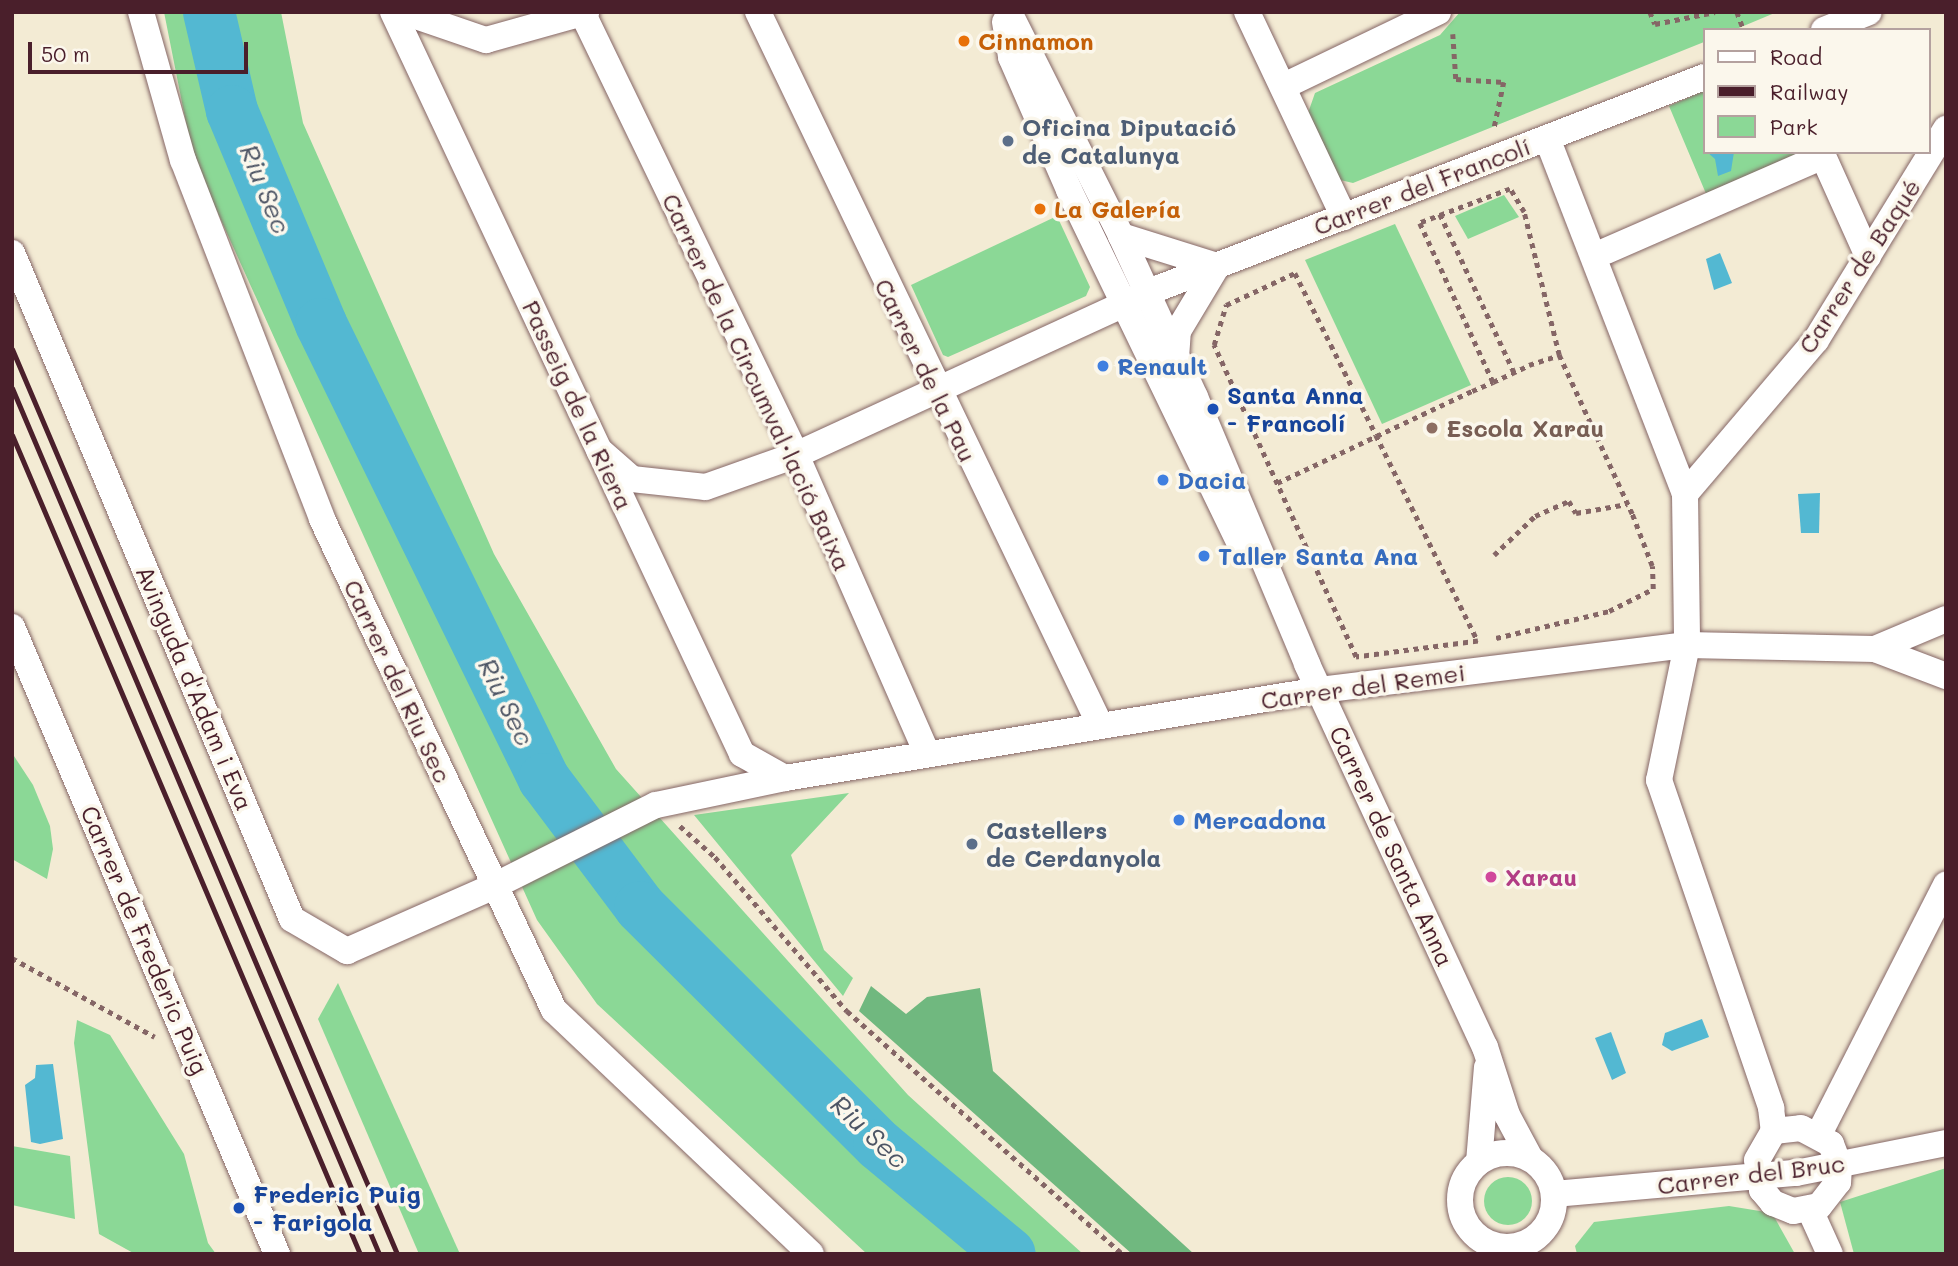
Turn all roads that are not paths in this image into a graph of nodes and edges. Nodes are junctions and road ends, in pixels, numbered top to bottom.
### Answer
1 (141, 12) edge
2 (393, 12) edge
3 (404, 12) edge
4 (758, 12) edge
5 (1006, 12) edge
6 (1247, 12) edge
7 (1869, 12) edge
8 (584, 13) edge
9 (1446, 21) edge
10 (1829, 28) edge
11 (1702, 77) edge
12 (1283, 86) junction
13 (1946, 129) edge
14 (1547, 138) junction
15 (1344, 217) junction
16 (1121, 236) junction
17 (1606, 251) dead end
18 (12, 253) edge
19 (1868, 256) junction
20 (1213, 272) junction
21 (1142, 292) junction
22 (1176, 361) junction
23 (935, 390) junction
24 (599, 450) junction
25 (796, 455) junction
26 (1685, 494) junction
27 (1239, 502) junction
28 (1279, 596) junction
29 (1946, 619) edge
30 (14, 630) edge
31 (1686, 645) junction
32 (1875, 649) junction
33 (1946, 676) edge
34 (1320, 690) junction
35 (1100, 725) junction
36 (927, 754) junction
37 (785, 778) junction
38 (497, 885) junction
39 (1946, 885) edge
40 (1488, 1058) junction
41 (1774, 1131) junction
42 (1819, 1134) junction
43 (1946, 1143) edge
44 (1530, 1158) junction
45 (1479, 1162) junction
46 (1839, 1164) junction
47 (1757, 1177) junction
48 (1554, 1195) junction
49 (1810, 1210) junction
50 (1547, 1226) junction
51 (1513, 1251) edge
52 (277, 1254) edge
53 (811, 1254) edge
54 (1551, 1254) edge
55 (1830, 1254) edge

1 - 38 street, Carrer del Riu Sec
2 - 24 street, Passeig de la Riera
3 - 8 street
4 - 23 street, Carrer de la Pau
5 - 16 street, Carrer de Santa Anna
5 - 21 street, Carrer de Santa Anna
6 - 12 street
7 - 10 street
8 - 25 street, Carrer de la Circumval·lació Baixa
9 - 12 street
11 - 14 street, Carrer del Francolí
12 - 15 street
13 - 19 street, Carrer de Baqué
14 - 15 street, Carrer del Francolí
14 - 26 street
15 - 20 street, Carrer del Francolí
16 - 20 street
16 - 21 street, Carrer de Santa Anna
17 - 19 street
18 - 38 street, Avinguda d'Adam i Eva
19 - 26 street, Carrer de Baqué
20 - 21 street, Carrer del Francolí
20 - 22 street
21 - 22 street, Carrer de Santa Anna
21 - 23 street, Carrer del Francolí
21 - 27 street, Carrer de Santa Anna
21 - 28 street, Carrer de Santa Anna
22 - 27 street, Carrer de Santa Anna
23 - 25 street, Carrer del Francolí
23 - 35 street, Carrer de la Pau
24 - 25 street, Carrer del Francolí
24 - 37 street, Passeig de la Riera
25 - 36 street, Carrer de la Circumval·lació Baixa
26 - 31 street
27 - 28 street, Carrer de Santa Anna
28 - 34 street, Carrer de Santa Anna
29 - 32 street
30 - 52 street, Carrer de Frederic Puig
31 - 32 street, Carrer del Remei
31 - 34 street, Carrer del Remei
31 - 41 street
32 - 33 street
34 - 35 street, Carrer del Remei
34 - 40 street, Carrer de Santa Anna
35 - 36 street, Carrer del Remei
36 - 37 street, Carrer del Remei
37 - 38 street, Carrer del Remei
38 - 53 street, Carrer del Riu Sec
39 - 42 street
40 - 44 street, Carrer de Santa Anna
40 - 45 street, Carrer de Santa Anna
41 - 42 street
41 - 47 street
42 - 46 street
43 - 46 street, Carrer del Bruc
44 - 45 street
44 - 48 street
45 - 51 street
46 - 47 street, Carrer del Bruc
46 - 49 street
47 - 48 street, Carrer del Bruc
47 - 49 street
48 - 50 street
49 - 55 street
50 - 51 street
50 - 54 street

